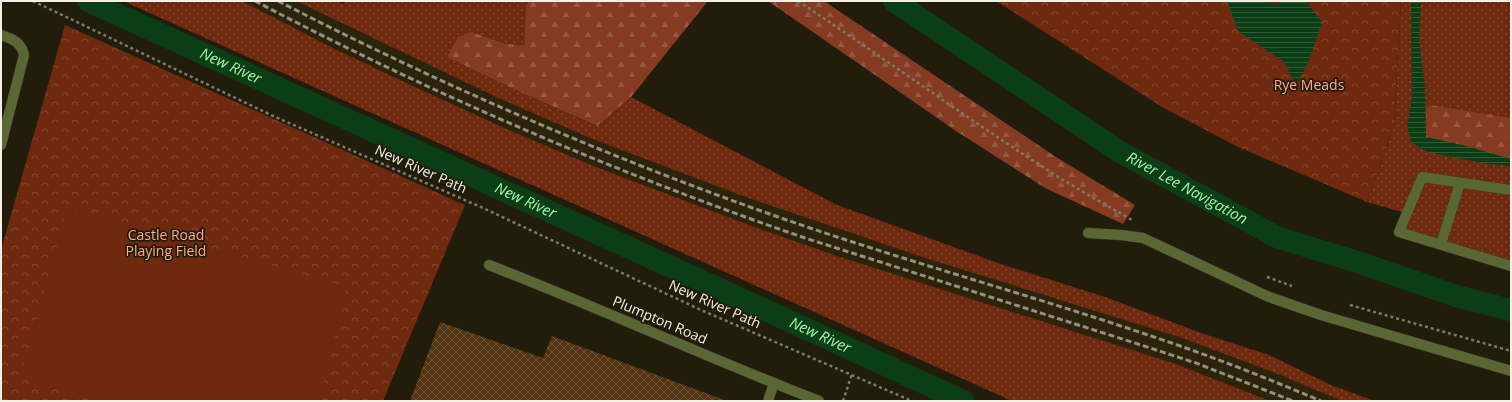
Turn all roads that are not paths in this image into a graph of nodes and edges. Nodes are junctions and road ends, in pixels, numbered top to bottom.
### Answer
1 (1, 35) edge
2 (1, 145) edge
3 (1460, 184) junction
4 (1511, 190) edge
5 (1088, 234) dead end
6 (1441, 244) junction
7 (489, 264) dead end
8 (1511, 266) edge
9 (1511, 371) edge
10 (774, 384) junction
11 (768, 401) edge
12 (819, 401) edge

1 - 2 street
3 - 4 street
3 - 6 street
3 - 6 street
5 - 9 street
6 - 8 street
7 - 10 street, Plumpton Road
10 - 11 street
10 - 12 street, Plumpton Road

